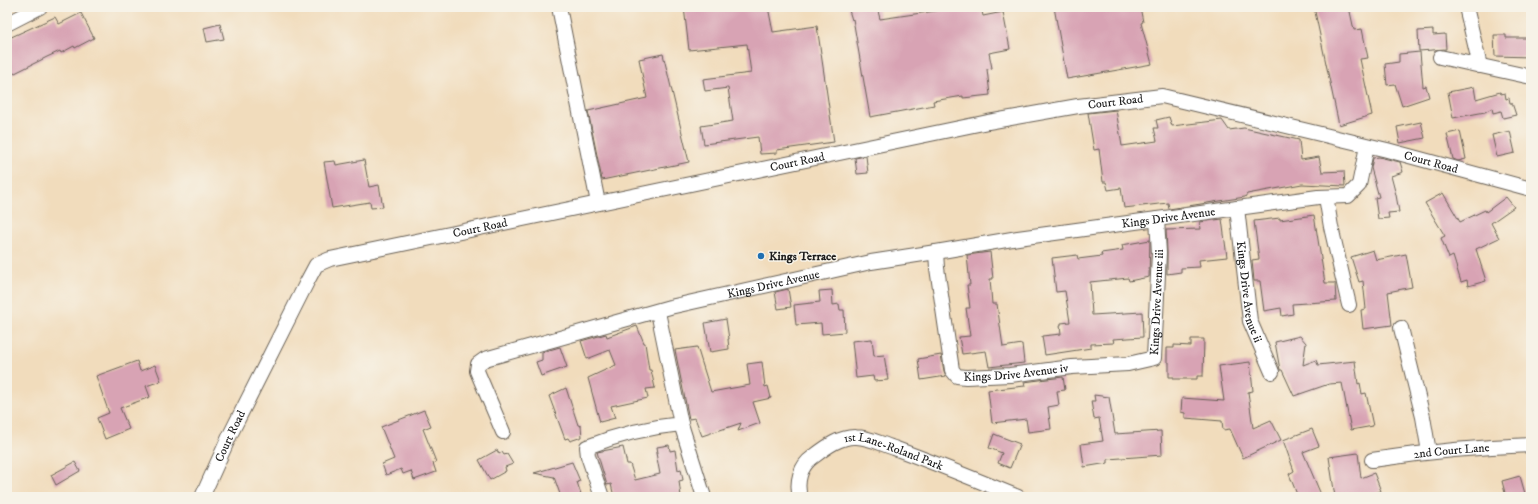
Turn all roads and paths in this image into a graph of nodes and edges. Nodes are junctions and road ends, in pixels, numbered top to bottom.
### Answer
1 (40, 7) edge
2 (559, 7) edge
3 (1466, 7) edge
4 (7, 24) edge
5 (1440, 57) dead end
6 (1480, 66) junction
7 (1531, 77) edge
8 (1367, 146) junction
9 (1531, 189) edge
10 (1326, 197) junction
11 (598, 203) junction
12 (1237, 208) junction
13 (1157, 219) junction
14 (936, 252) junction
15 (1349, 305) dead end
16 (658, 312) junction
17 (1401, 328) dead end
18 (1128, 364) joint
19 (1272, 372) dead end
20 (681, 424) junction
21 (503, 432) dead end
22 (1531, 445) edge
23 (1429, 452) junction
24 (1372, 460) dead end
25 (202, 497) edge
26 (602, 497) edge
27 (704, 497) edge
28 (800, 497) edge
29 (1018, 497) edge

1 - 4 street
2 - 11 street
3 - 6 street
5 - 6 street
6 - 7 street
8 - 9 street, Court Road
8 - 10 street, Kings Drive Avenue
8 - 11 street, Court Road
10 - 12 street, Kings Drive Avenue
10 - 15 street
11 - 25 street, Court Road
12 - 13 street, Kings Drive Avenue
12 - 19 street, Kings Drive Avenue ii
13 - 14 street, Kings Drive Avenue
13 - 18 street, Kings Drive Avenue iii
14 - 16 street, Kings Drive Avenue
14 - 18 street, Kings Drive Avenue iv
16 - 20 street
16 - 21 street, Kings Drive Avenue
17 - 23 street
20 - 26 street
20 - 27 street
22 - 23 street, 2nd Court Lane
23 - 24 street, 2nd Court Lane
28 - 29 street, 1st Lane-Roland Park

